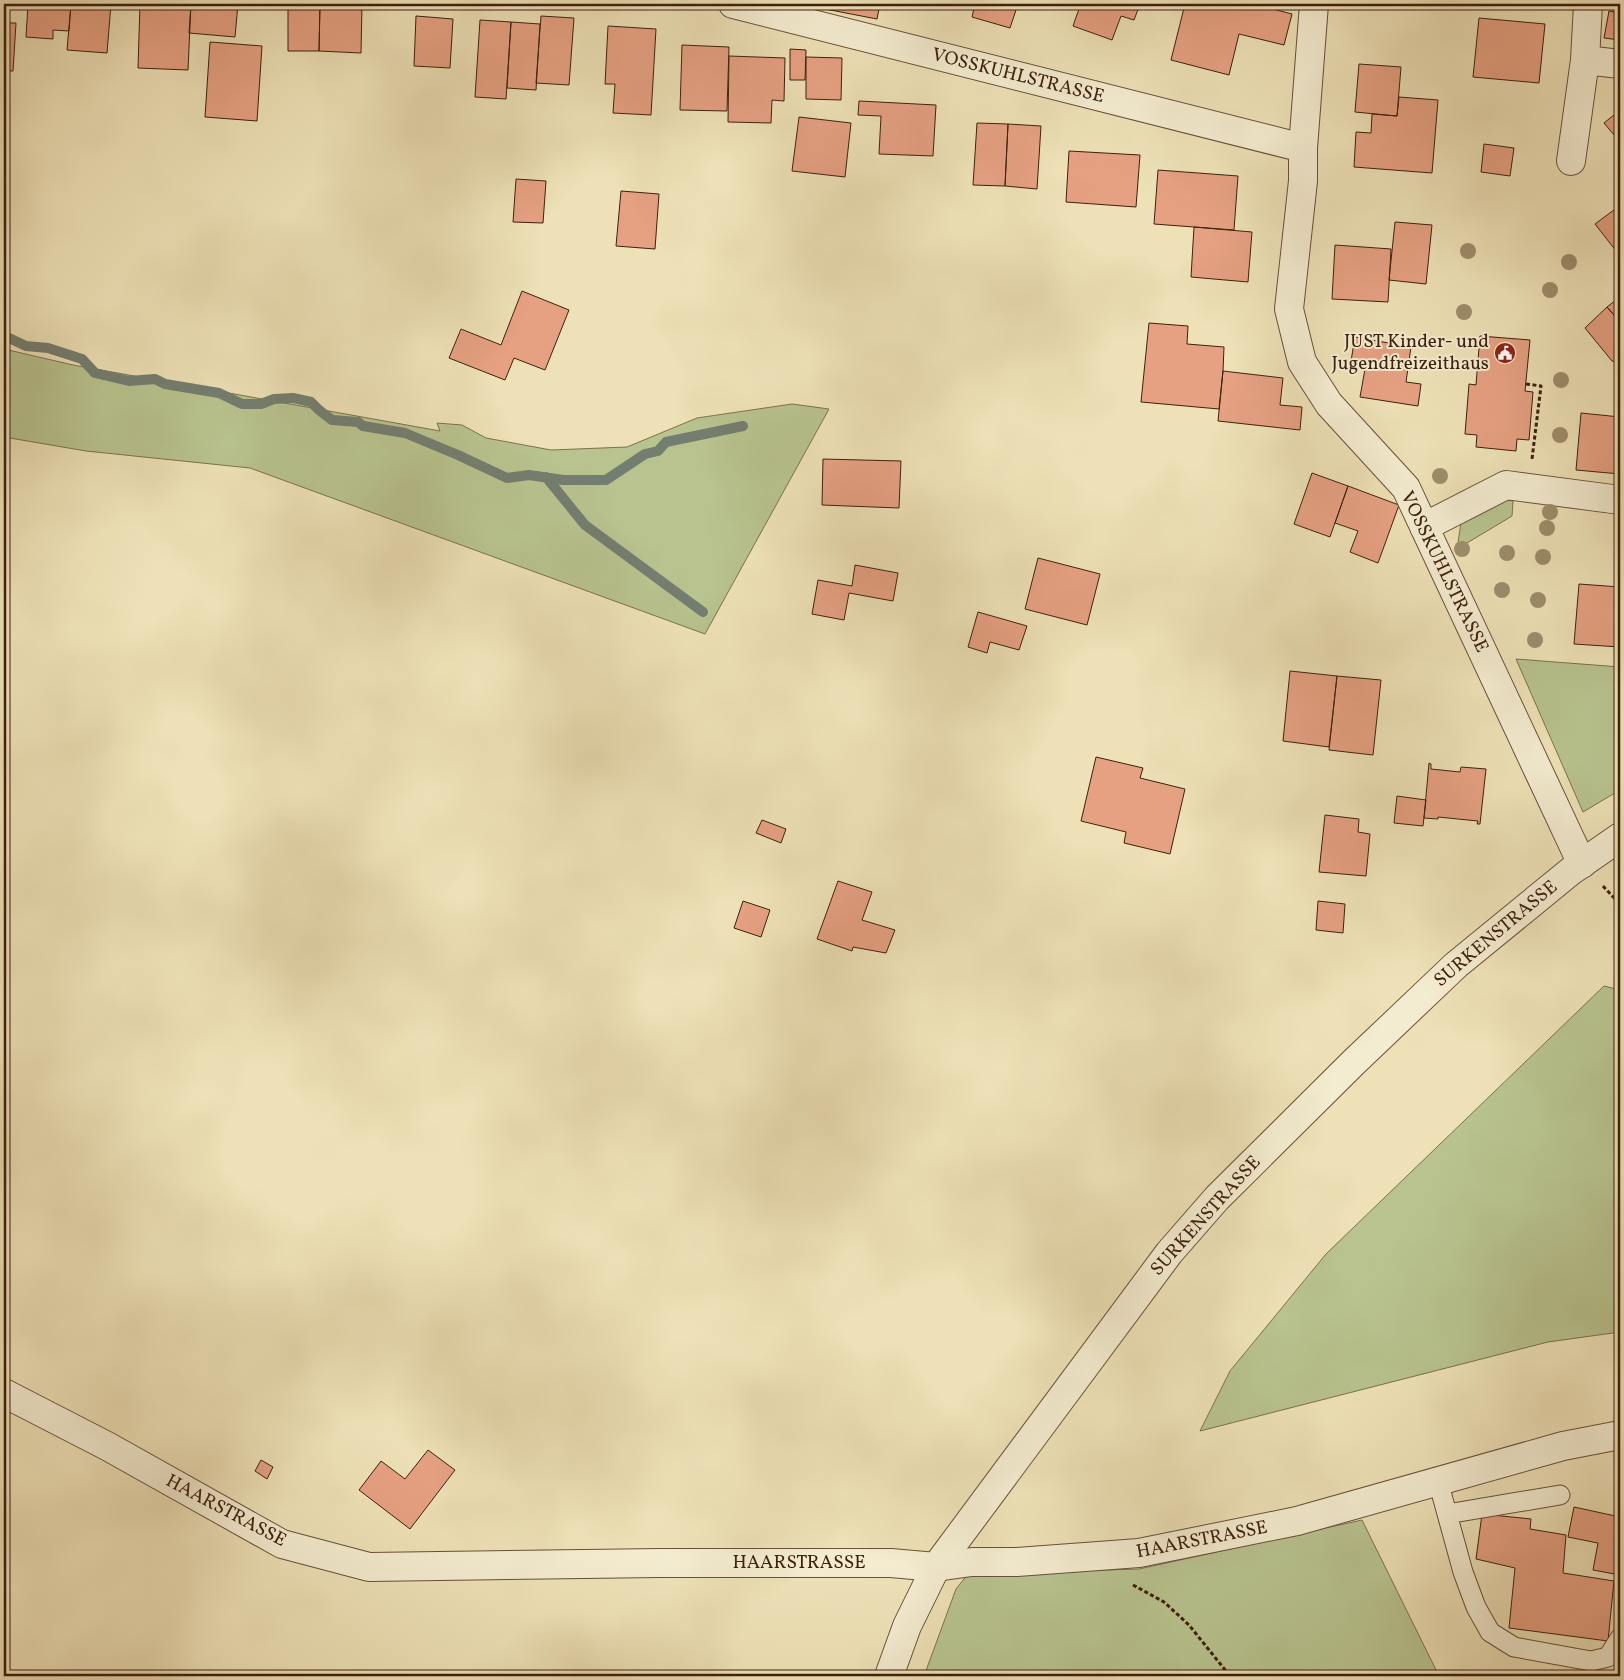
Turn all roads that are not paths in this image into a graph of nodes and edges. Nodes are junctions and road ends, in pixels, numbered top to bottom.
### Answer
1 (733, 4) edge
2 (1314, 4) edge
3 (1588, 4) edge
4 (1585, 60) junction
5 (1620, 64) edge
6 (1303, 148) junction
7 (1571, 160) dead end
8 (1620, 500) edge
9 (1424, 526) junction
10 (1620, 838) edge
11 (1582, 864) junction
12 (4, 1393) edge
13 (1620, 1435) edge
14 (1438, 1482) junction
15 (1560, 1495) dead end
16 (1447, 1514) junction
17 (936, 1567) junction
18 (1620, 1638) edge
19 (889, 1676) edge

1 - 6 street, VOSSKUHLSTRASSE
2 - 6 street, VOSSKUHLSTRASSE
3 - 4 street
4 - 5 street
4 - 7 street
6 - 9 street, VOSSKUHLSTRASSE
8 - 9 street
9 - 11 street, VOSSKUHLSTRASSE
10 - 11 street, SURKENSTRASSE
11 - 17 street, SURKENSTRASSE
12 - 17 street, HAARSTRASSE
13 - 14 street, HAARSTRASSE
14 - 16 lane
14 - 17 street, HAARSTRASSE
15 - 16 lane
16 - 18 lane
17 - 19 street, SURKENSTRASSE

